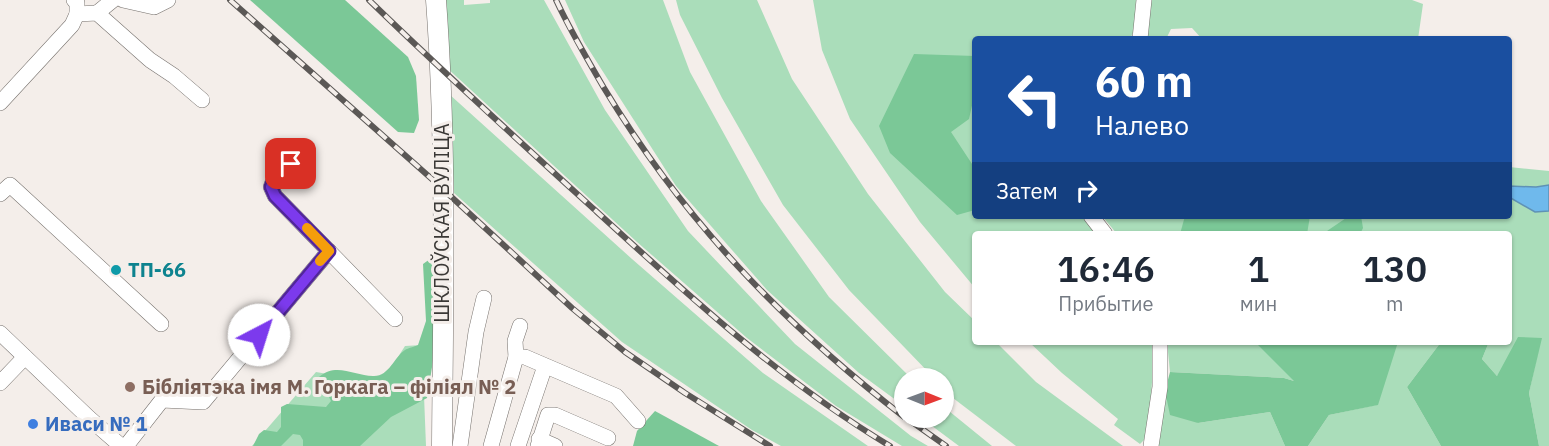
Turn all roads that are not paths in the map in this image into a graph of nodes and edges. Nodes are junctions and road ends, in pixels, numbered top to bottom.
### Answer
1 (113, 0) edge
2 (123, 0) edge
3 (168, 0) edge
4 (436, 0) edge
5 (1143, 0) edge
6 (75, 7) edge
7 (97, 13) junction
8 (1140, 36) edge
9 (201, 100) dead end
10 (0, 104) edge
11 (291, 164) dead end
12 (0, 194) edge
13 (1093, 219) edge
14 (1103, 231) edge
15 (329, 251) junction
16 (484, 298) dead end
17 (395, 318) dead end
18 (161, 324) dead end
19 (520, 326) dead end
20 (0, 333) edge
21 (1160, 345) edge
22 (25, 357) junction
23 (516, 357) junction
24 (545, 366) junction
25 (0, 383) edge
26 (638, 421) dead end
27 (608, 438) dead end
28 (539, 442) edge
29 (124, 446) edge
30 (442, 446) edge
31 (460, 446) edge
32 (491, 446) edge
33 (518, 446) edge
34 (555, 446) edge
35 (1151, 446) edge

1 - 7 street
2 - 3 street
4 - 30 main road, ШКЛОЎСКАЯ ВУЛІЦА
5 - 8 street
6 - 7 street
6 - 10 street
7 - 9 street
11 - 15 street
12 - 18 street
13 - 14 street
15 - 17 street
15 - 29 street
16 - 31 street
19 - 23 street
20 - 22 street
21 - 35 street
22 - 25 street
22 - 29 street
23 - 24 street
23 - 32 street
24 - 26 street
24 - 33 street
27 - 28 street
28 - 34 street

